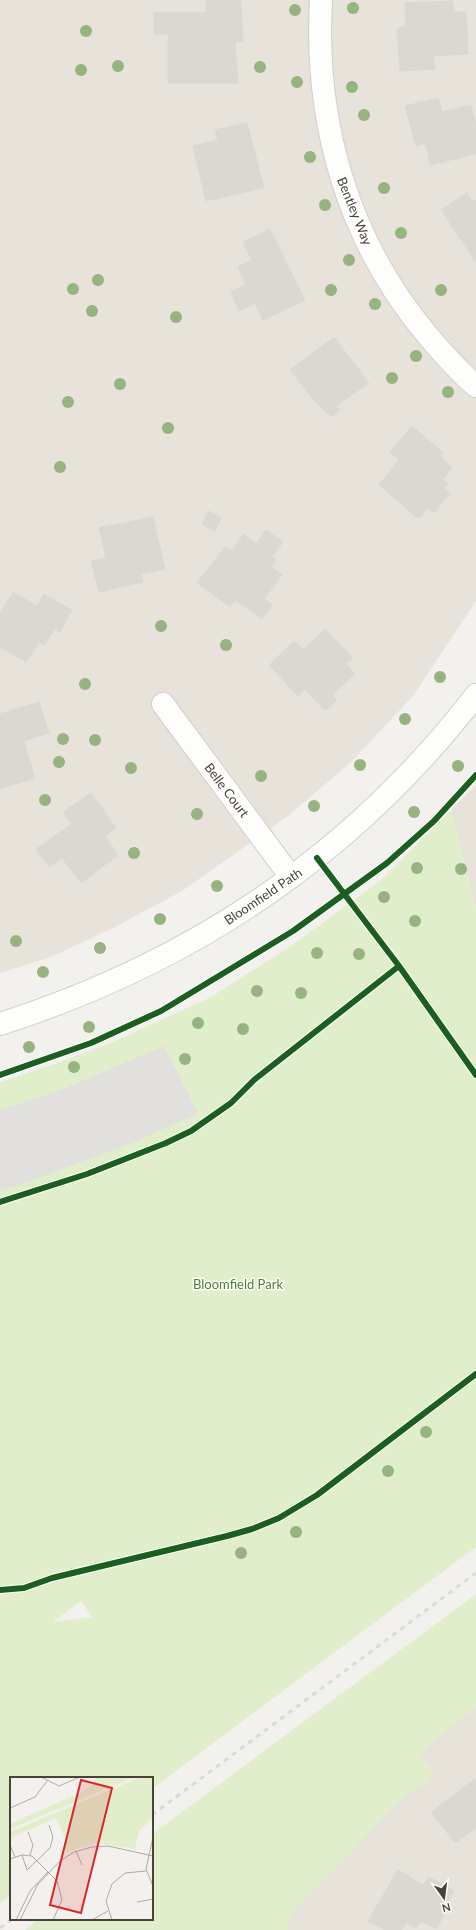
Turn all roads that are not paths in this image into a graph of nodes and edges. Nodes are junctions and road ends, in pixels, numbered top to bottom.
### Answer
1 (321, 0) edge
2 (476, 386) edge
3 (476, 695) edge
4 (162, 704) dead end
5 (291, 877) junction
6 (0, 1024) edge

1 - 2 street, Bentley Way
3 - 5 street, Bloomfield Path
4 - 5 street, Belle Court
5 - 6 street, Bloomfield Path

